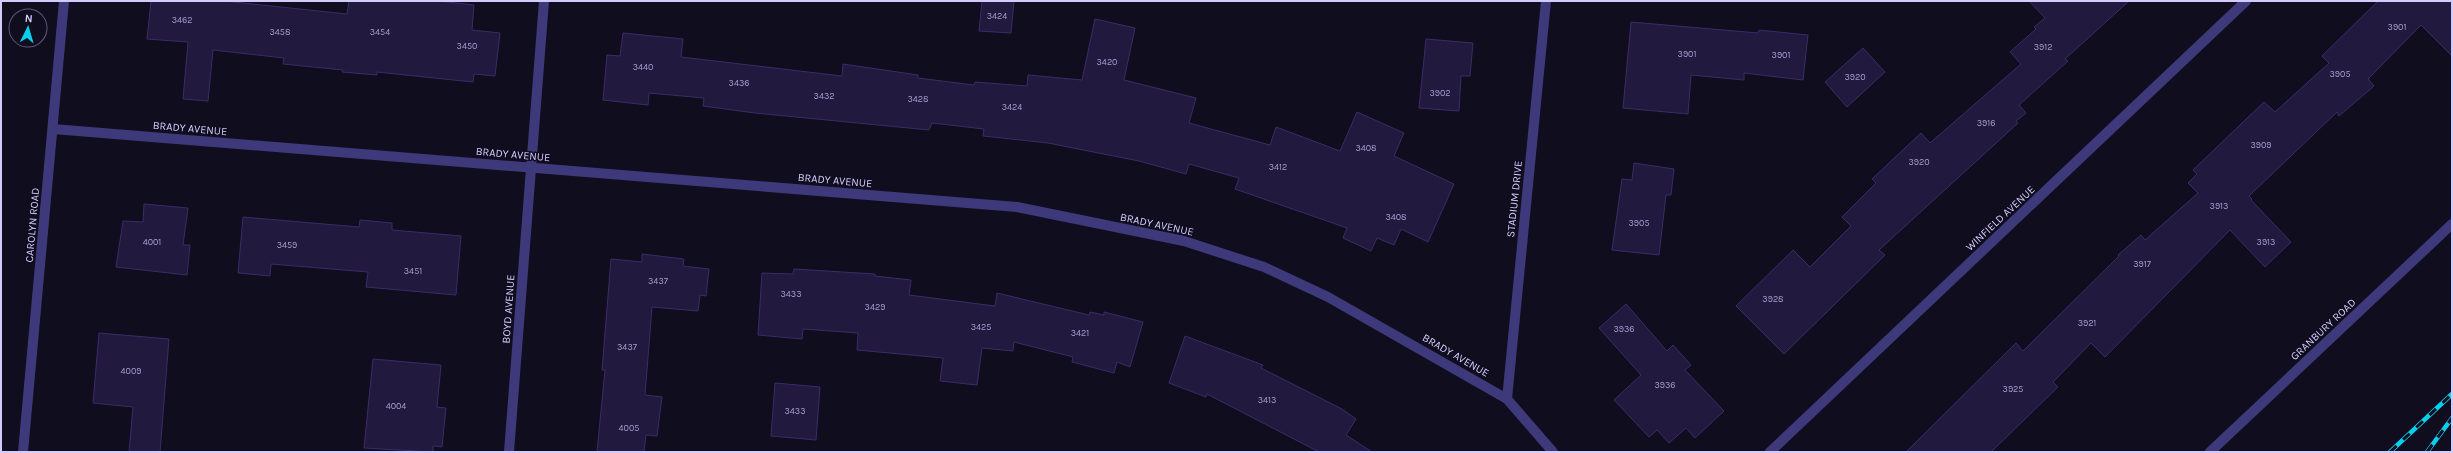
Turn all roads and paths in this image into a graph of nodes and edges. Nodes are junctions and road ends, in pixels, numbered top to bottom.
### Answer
1 (64, 1) edge
2 (544, 1) edge
3 (1546, 1) edge
4 (2246, 1) edge
5 (53, 129) junction
6 (530, 168) junction
7 (2452, 224) edge
8 (1507, 399) junction
9 (22, 452) edge
10 (509, 452) edge
11 (1553, 452) edge
12 (1770, 452) edge
13 (2210, 452) edge

1 - 5 street, CAROLYN ROAD
2 - 6 street, BOYD AVENUE
3 - 8 street, STADIUM DRIVE
4 - 12 street, WINFIELD AVENUE
5 - 6 street, BRADY AVENUE
5 - 9 street, CAROLYN ROAD
6 - 8 street, BRADY AVENUE
6 - 10 street, BOYD AVENUE
7 - 13 street, GRANBURY ROAD
8 - 11 street, BRADY AVENUE

